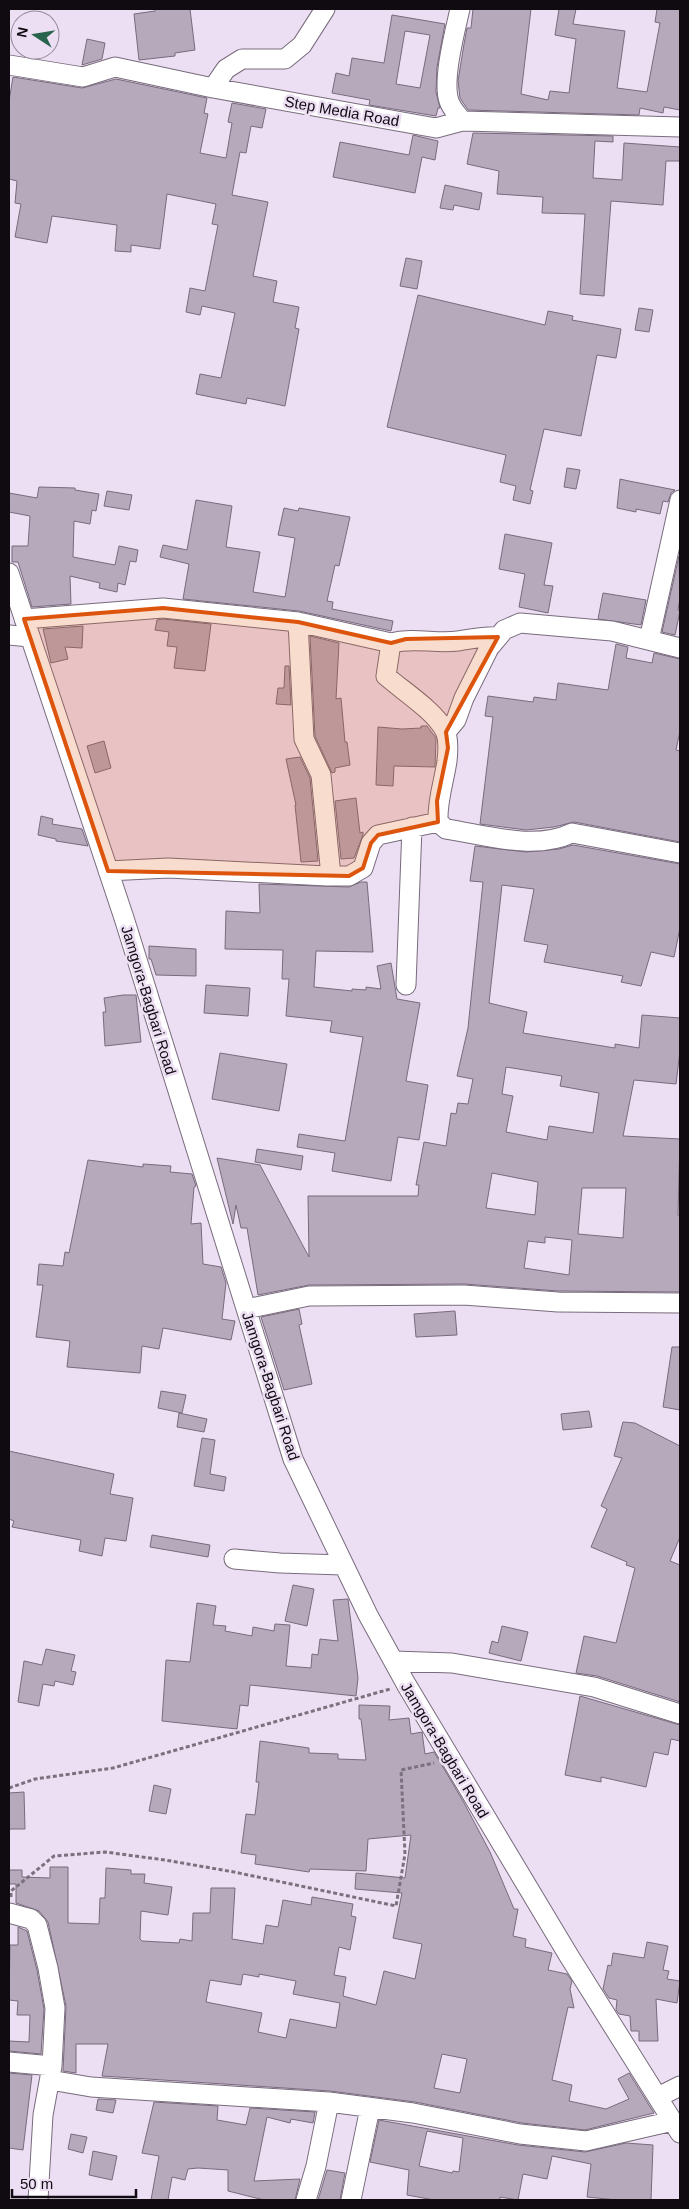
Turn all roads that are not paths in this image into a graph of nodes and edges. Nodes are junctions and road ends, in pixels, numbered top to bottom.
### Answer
1 (325, 9) edge
2 (460, 9) edge
3 (9, 65) edge
4 (213, 88) junction
5 (462, 121) junction
6 (680, 127) edge
7 (680, 500) edge
8 (9, 577) edge
9 (24, 619) junction
10 (298, 622) junction
11 (9, 635) edge
12 (30, 637) junction
13 (498, 637) junction
14 (649, 640) junction
15 (391, 643) junction
16 (680, 648) edge
17 (446, 732) junction
18 (438, 822) junction
19 (412, 827) junction
20 (680, 853) edge
21 (108, 871) junction
22 (331, 876) junction
23 (406, 985) dead end
24 (680, 1303) edge
25 (246, 1309) junction
26 (234, 1559) dead end
27 (343, 1565) junction
28 (394, 1661) junction
29 (680, 1714) edge
30 (11, 1913) edge
31 (9, 2062) edge
32 (51, 2073) junction
33 (680, 2086) edge
34 (658, 2097) junction
35 (329, 2102) junction
36 (370, 2108) junction
37 (677, 2127) edge
38 (38, 2200) edge
39 (306, 2200) edge
40 (352, 2200) edge

1 - 4 street
2 - 5 street
3 - 4 street, Step Media Road
4 - 5 street, Step Media Road
5 - 6 street, Step Media Road
7 - 14 street
8 - 9 street, Jamgora-Bagbari Road
9 - 10 street
9 - 12 street, Jamgora-Bagbari Road
10 - 15 street
10 - 22 street
11 - 12 street
12 - 21 street, Jamgora-Bagbari Road
13 - 14 street
13 - 15 street
13 - 17 street
14 - 16 street
15 - 17 street
17 - 18 street
18 - 19 street
18 - 20 street
19 - 22 street
19 - 23 street
21 - 22 street
21 - 25 street, Jamgora-Bagbari Road
24 - 25 street
25 - 27 street, Jamgora-Bagbari Road
26 - 27 street
27 - 28 street, Jamgora-Bagbari Road
28 - 29 street
28 - 34 street, Jamgora-Bagbari Road
30 - 32 street
31 - 32 street
32 - 35 street
32 - 38 street
33 - 34 street
34 - 37 street, Jamgora-Bagbari Road
35 - 36 street
35 - 39 street
36 - 37 street
36 - 40 street

